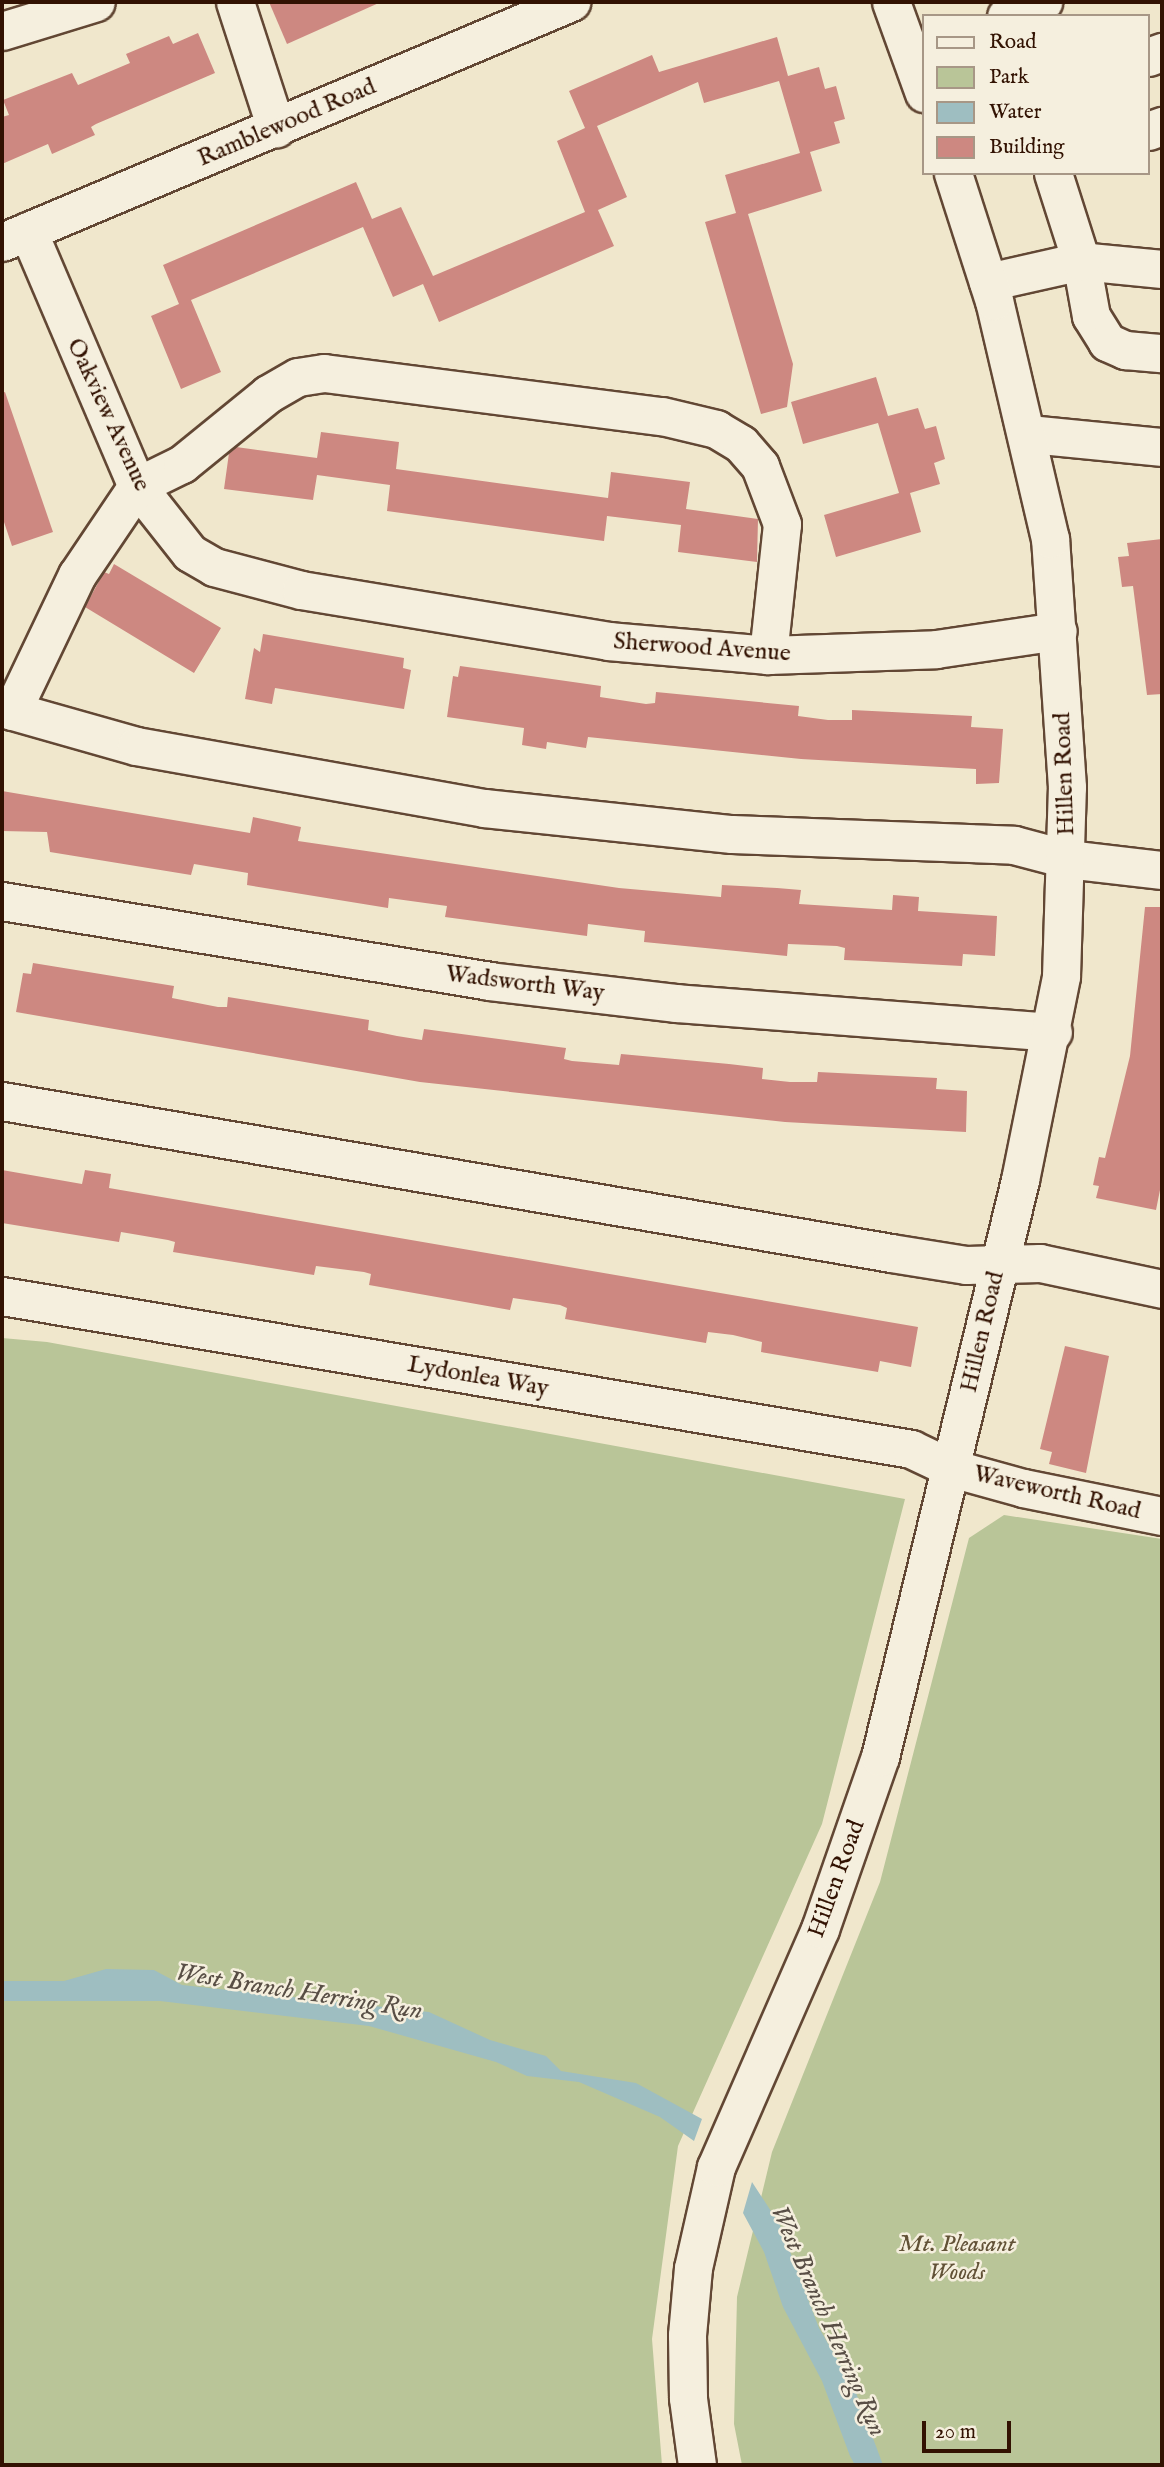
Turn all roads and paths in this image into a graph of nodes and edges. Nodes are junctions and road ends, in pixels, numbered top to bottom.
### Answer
1 (96, 2) edge
2 (235, 2) edge
3 (571, 2) edge
4 (891, 2) edge
5 (1042, 2) edge
6 (1009, 14) edge
7 (2, 31) edge
8 (922, 87) edge
9 (276, 128) junction
10 (954, 175) edge
11 (1054, 175) edge
12 (15, 237) edge
13 (1082, 261) junction
14 (1162, 269) edge
15 (988, 282) junction
16 (1162, 354) edge
17 (1029, 434) junction
18 (1162, 447) edge
19 (137, 486) junction
20 (348, 595) joint
21 (1058, 631) junction
22 (768, 655) junction
23 (7, 709) edge
24 (1067, 859) junction
25 (1162, 870) edge
26 (2, 901) edge
27 (1053, 1032) junction
28 (2, 1101) edge
29 (1000, 1262) junction
30 (1162, 1289) edge
31 (2, 1296) edge
32 (951, 1468) junction
33 (1160, 1505) edge
34 (697, 2465) edge

1 - 7 street
2 - 9 street
3 - 9 street, Ramblewood Road
4 - 8 street
5 - 6 street
9 - 12 street, Ramblewood Road
10 - 15 street, Hillen Road
11 - 13 street
12 - 19 street, Oakview Avenue
13 - 14 street
13 - 15 street
13 - 16 street
15 - 17 street, Hillen Road
17 - 18 street
17 - 21 street, Hillen Road
19 - 20 street, Oakview Avenue
19 - 22 street
19 - 23 street
20 - 22 street, Sherwood Avenue
21 - 22 street, Sherwood Avenue
21 - 24 street, Hillen Road
23 - 24 street
24 - 25 street
24 - 27 street, Hillen Road
26 - 27 street, Wadsworth Way
27 - 29 street, Hillen Road
28 - 29 street
29 - 30 street
29 - 32 street, Hillen Road
31 - 32 street, Lydonlea Way
32 - 33 street, Waveworth Road
32 - 34 street, Hillen Road

